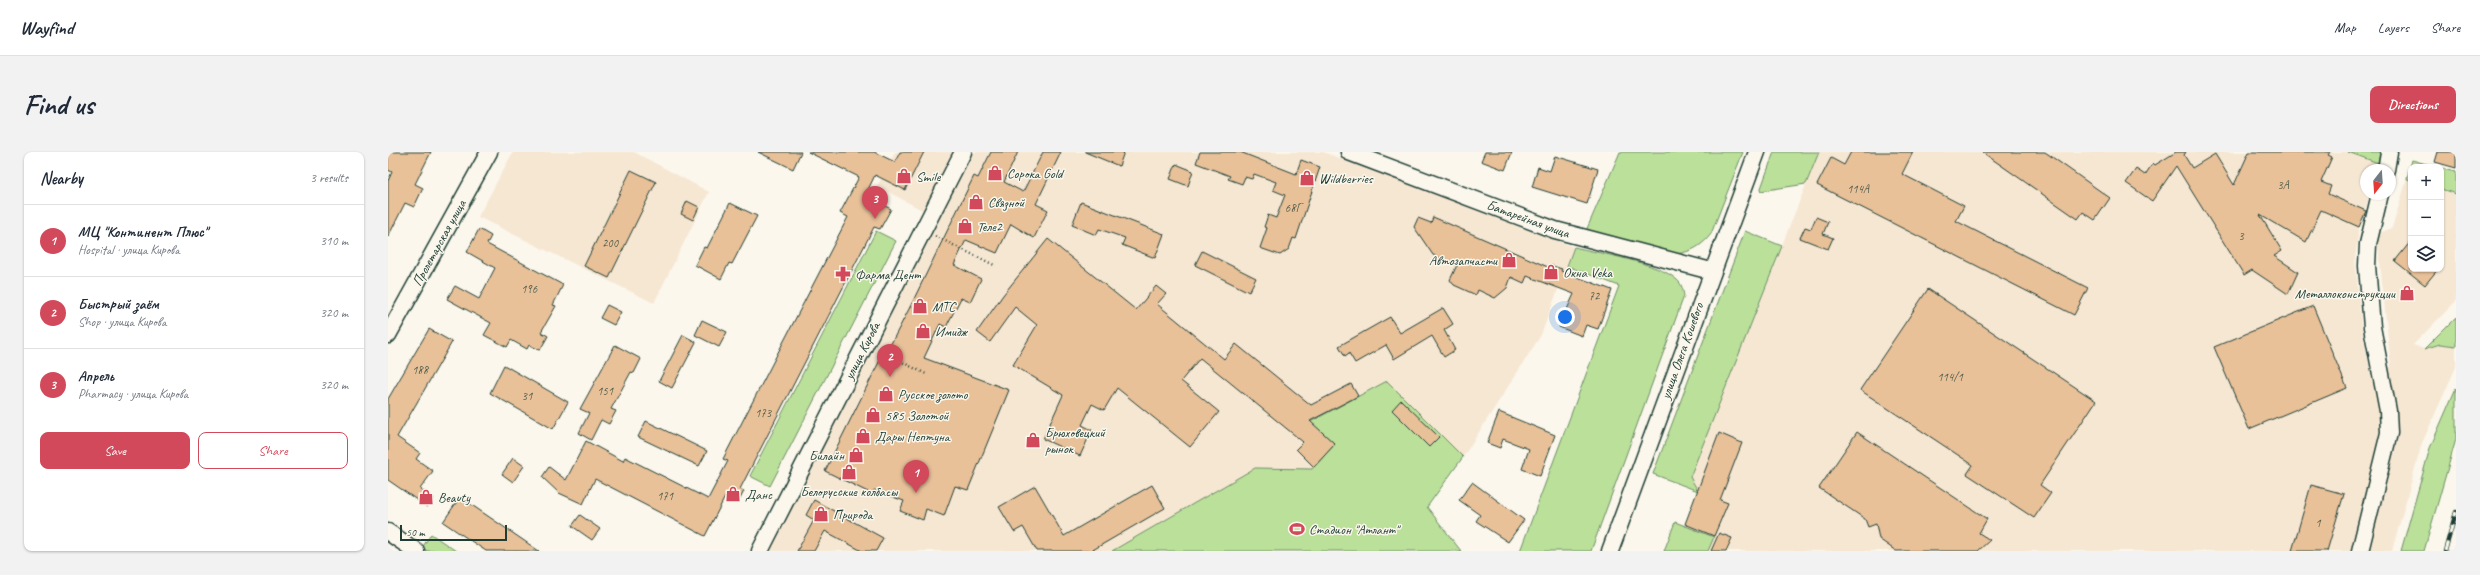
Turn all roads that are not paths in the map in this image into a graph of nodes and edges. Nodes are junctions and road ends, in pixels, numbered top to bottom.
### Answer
1 (489, 152) edge
2 (963, 152) edge
3 (1350, 152) edge
4 (1757, 152) edge
5 (2389, 152) edge
6 (2387, 164) edge
7 (2379, 200) edge
8 (1711, 271) junction
9 (388, 335) edge
10 (388, 532) edge
11 (416, 551) edge
12 (760, 551) edge
13 (1610, 551) edge
14 (2360, 551) edge

1 - 9 street, Пролетарская улица
2 - 12 street, улица Кирова
3 - 8 street, Батарейная улица
4 - 8 street, улица Олега Кошевого
5 - 6 street
7 - 14 street
8 - 13 street, улица Олега Кошевого
10 - 11 street

